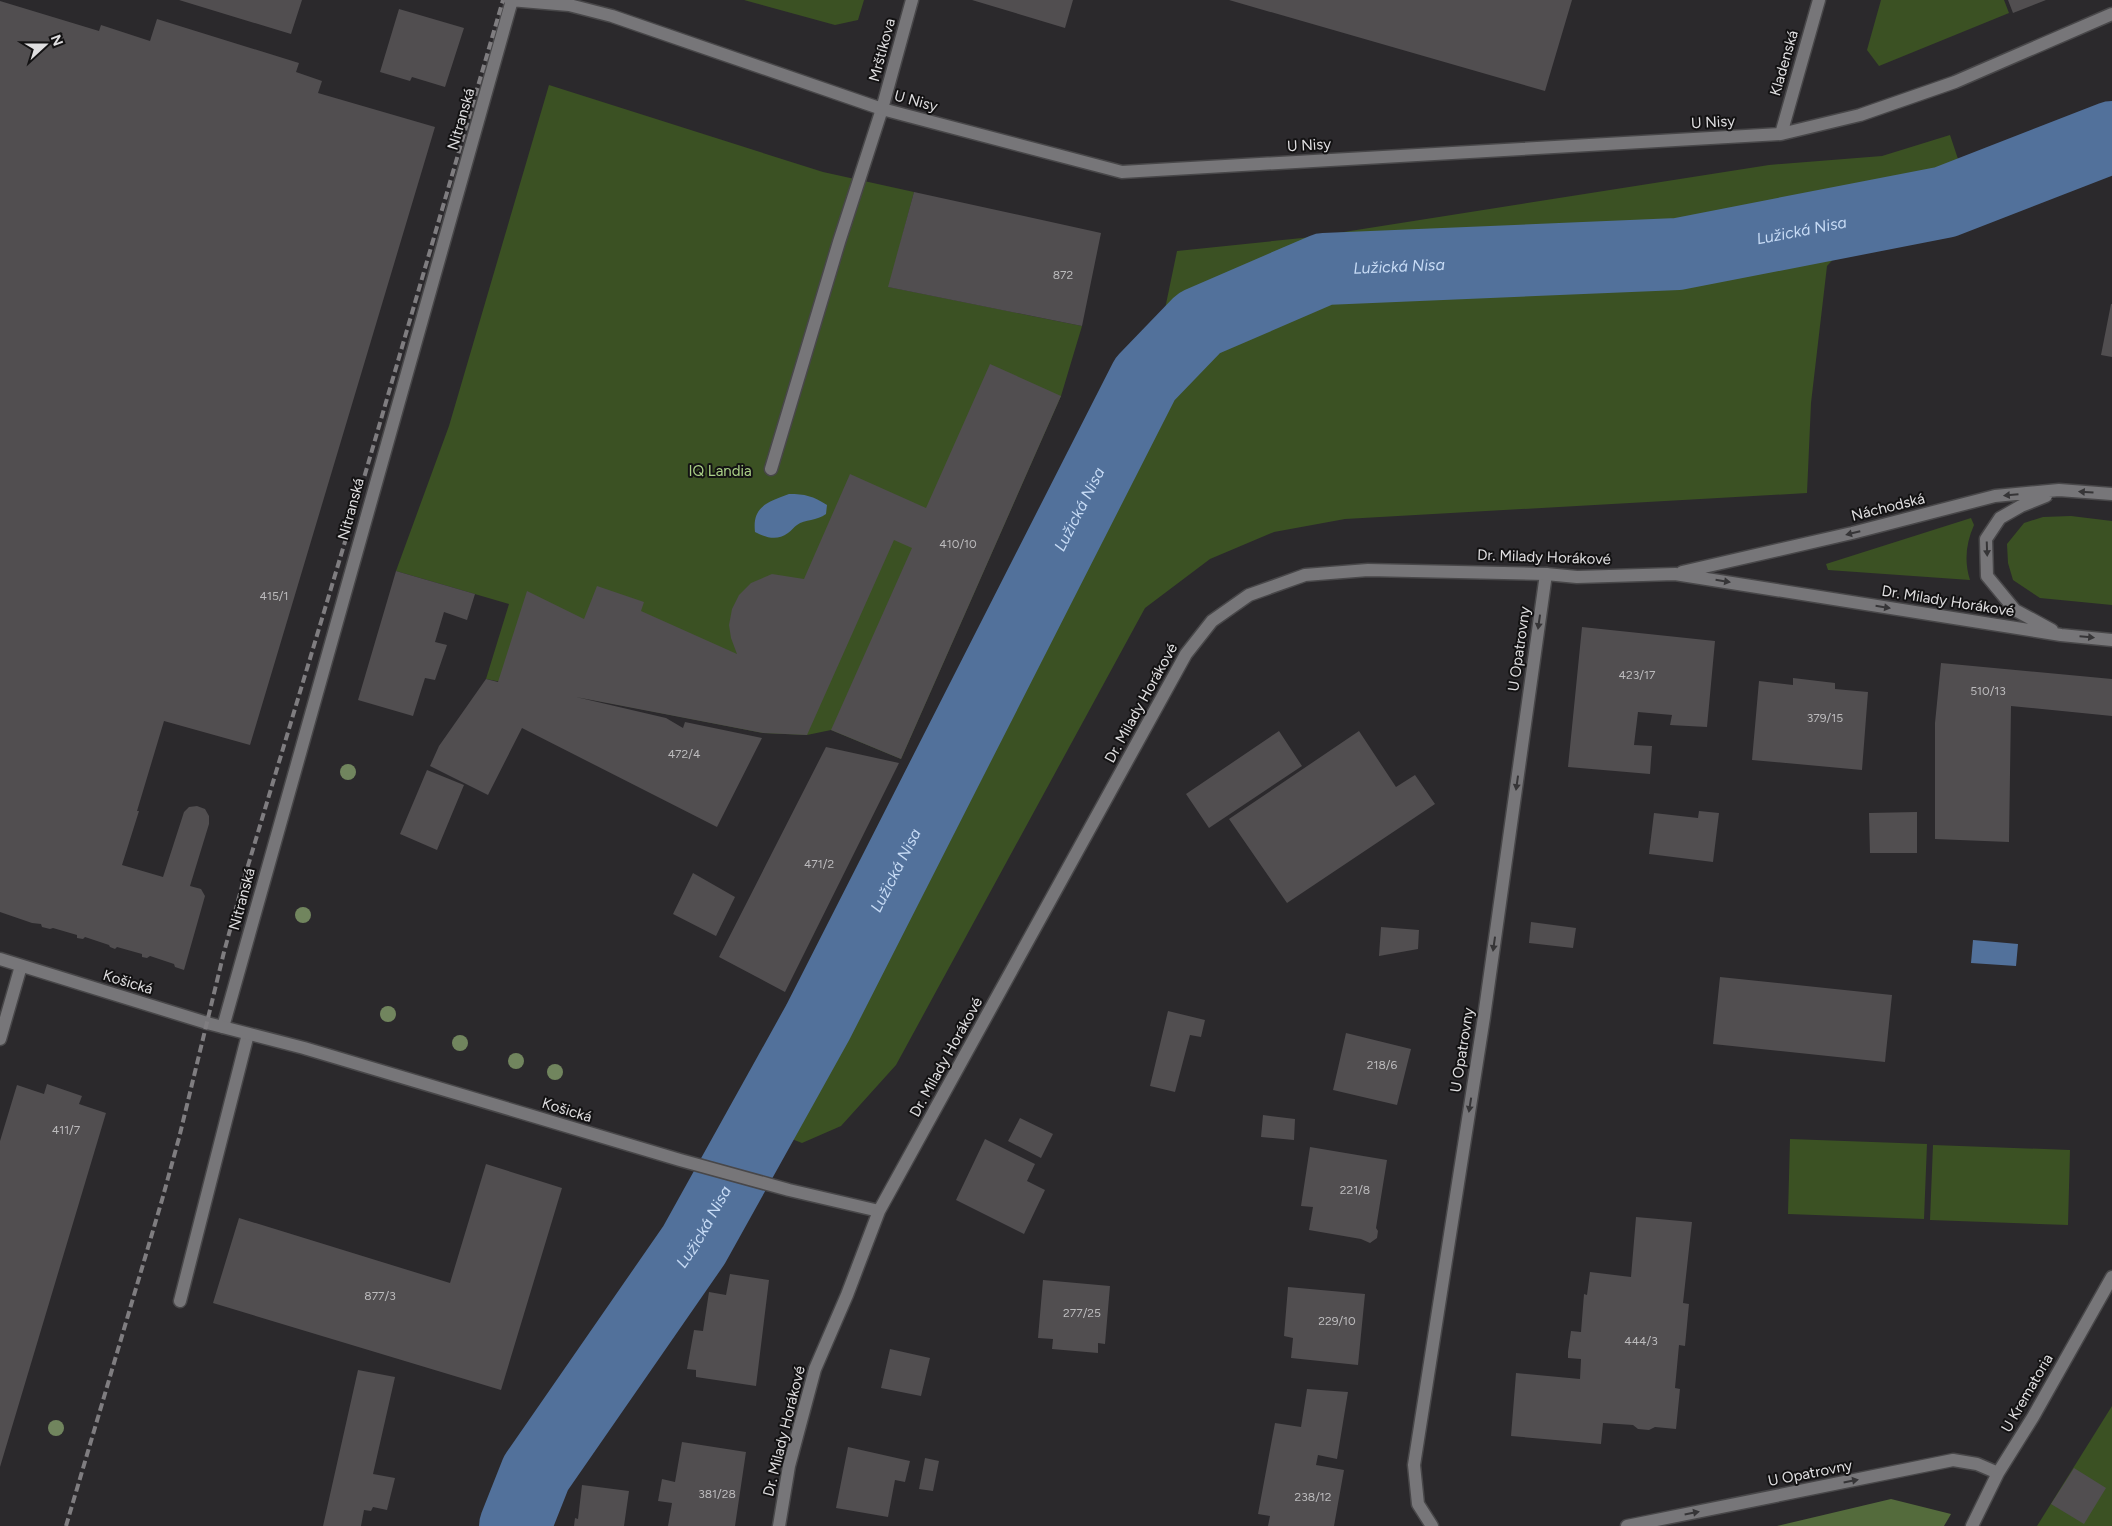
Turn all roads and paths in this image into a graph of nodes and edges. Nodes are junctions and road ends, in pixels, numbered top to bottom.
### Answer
1 (511, 0) edge
2 (912, 0) edge
3 (1819, 0) edge
4 (2112, 14) edge
5 (882, 109) junction
6 (1781, 134) junction
7 (771, 469) dead end
8 (2059, 490) junction
9 (2112, 494) edge
10 (1546, 574) junction
11 (1675, 574) junction
12 (2061, 635) junction
13 (2112, 640) edge
14 (0, 959) edge
15 (20, 966) junction
16 (223, 1027) junction
17 (248, 1034) junction
18 (0, 1039) edge
19 (879, 1210) junction
20 (2112, 1277) edge
21 (180, 1301) dead end
22 (1998, 1473) junction
23 (779, 1526) edge
24 (1432, 1526) edge
25 (1627, 1526) edge
26 (1972, 1526) edge

1 - 5 street, U Nisy
1 - 16 street, Nitranská
2 - 5 street, Mrštíkova
3 - 6 street, Kladenská
4 - 6 street, U Nisy
5 - 6 street, U Nisy
5 - 7 street, Mrštíkova
9 -> 8 street, Náchodská
8 -> 11 street, Náchodská
8 -> 12 street
10 - 11 street, Dr. Milady Horákové
10 - 19 street, Dr. Milady Horákové
10 -> 24 street, U Opatrovny
11 -> 12 street, Dr. Milady Horákové
12 -> 13 street, Dr. Milady Horákové
14 - 15 street, Košická
15 - 16 street, Košická
15 - 18 street
16 - 17 street, Košická
17 - 19 street, Košická
17 - 21 street
19 - 23 street, Dr. Milady Horákové
20 - 22 street, U Krematoria
25 -> 22 street, U Opatrovny
22 - 26 street, U Krematoria

